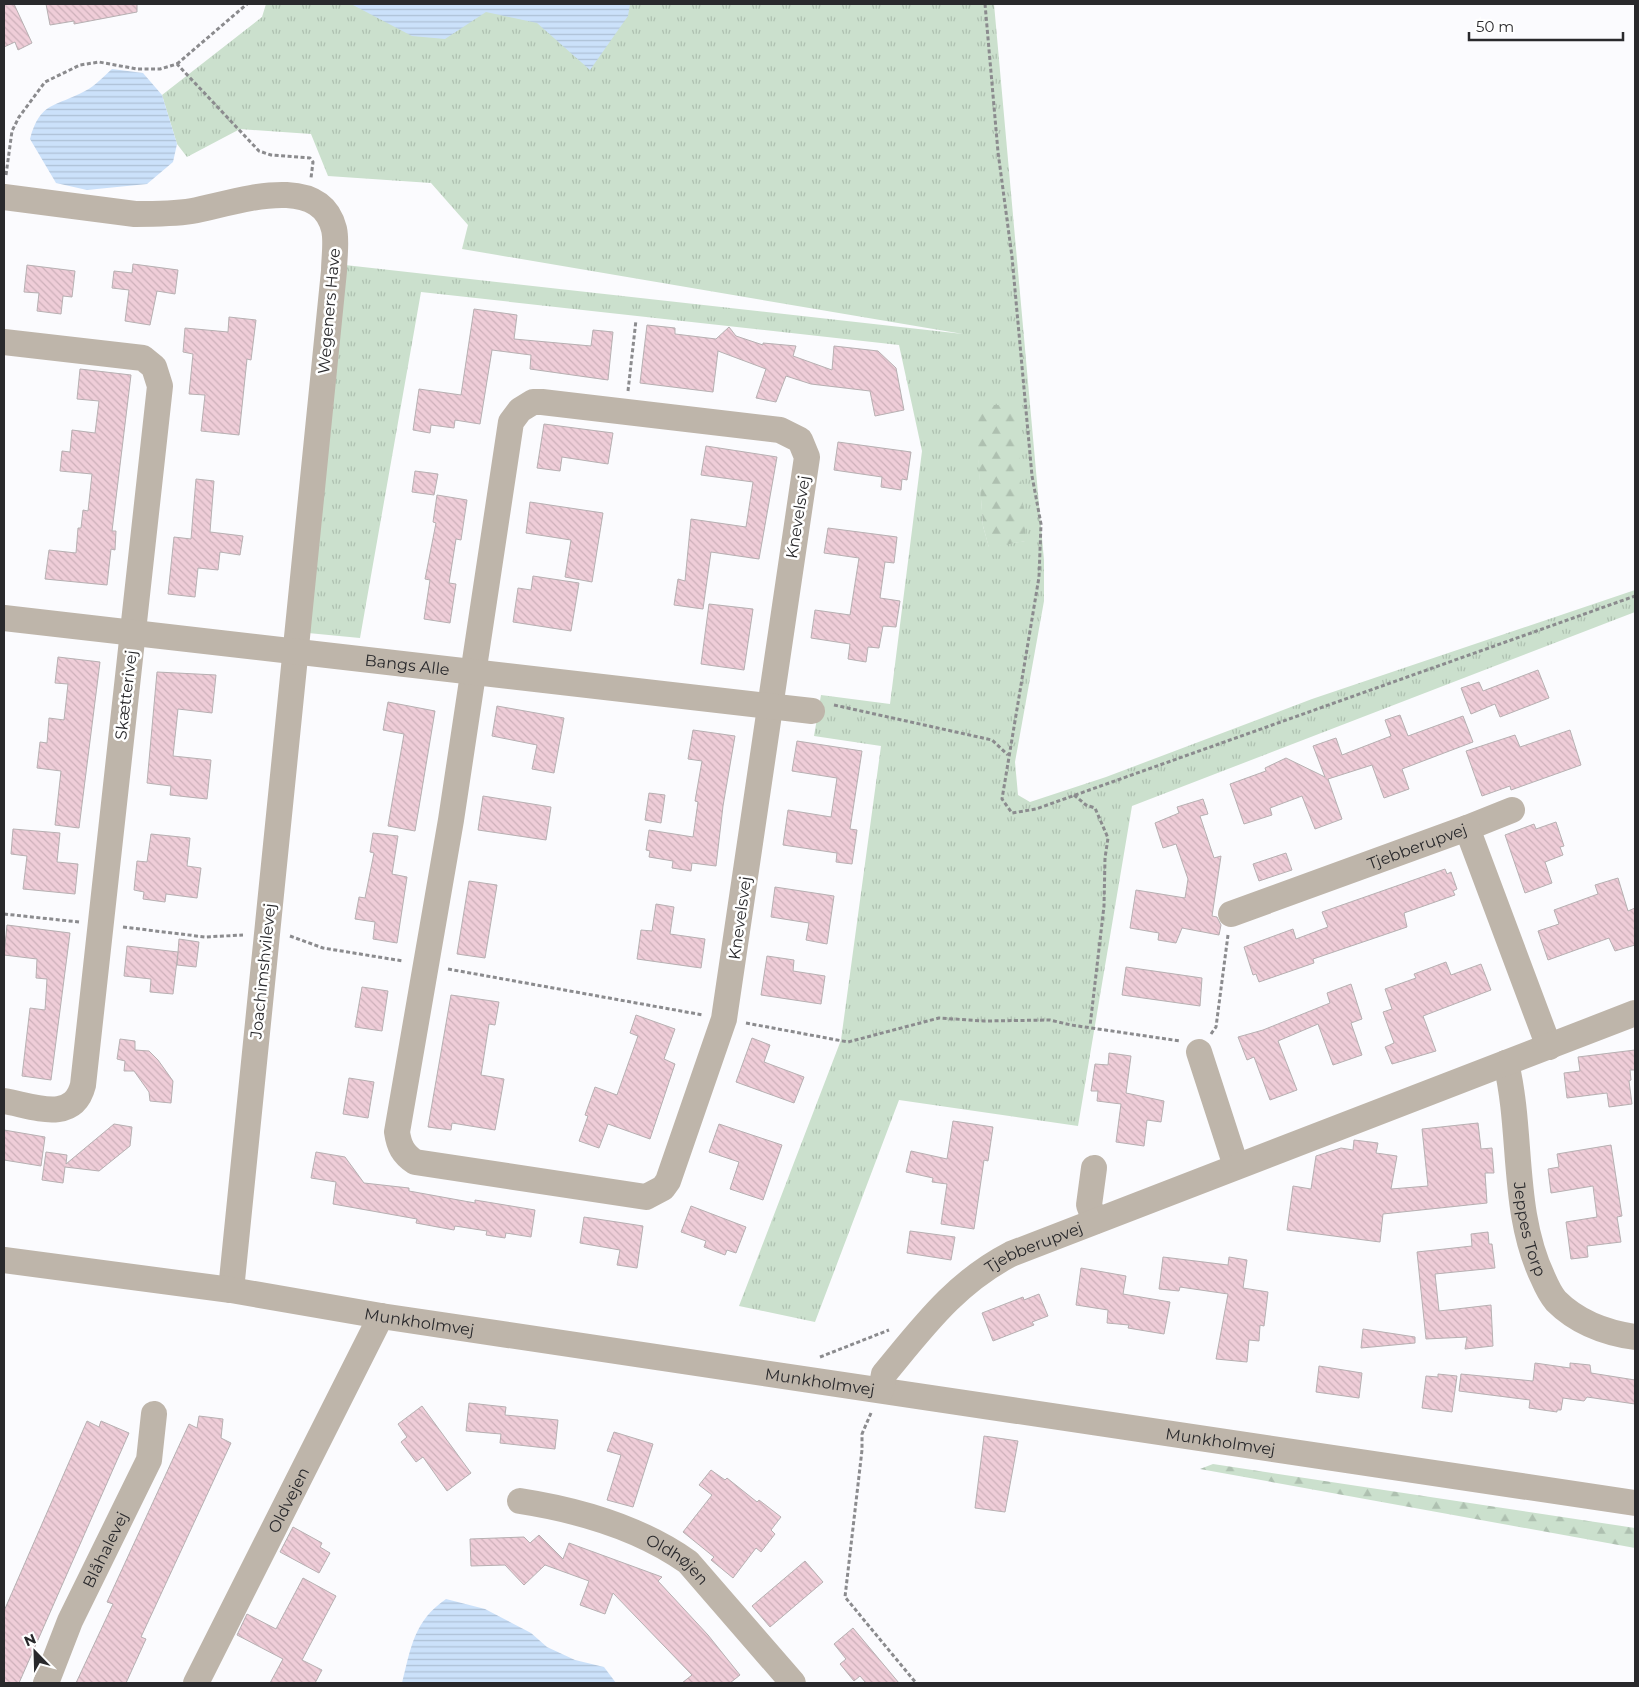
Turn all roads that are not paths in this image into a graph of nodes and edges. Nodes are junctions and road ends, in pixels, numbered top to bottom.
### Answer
1 (4, 189) edge
2 (4, 342) edge
3 (4, 618) edge
4 (134, 633) junction
5 (296, 651) junction
6 (473, 672) junction
7 (771, 706) junction
8 (812, 711) road end
9 (1512, 810) dead end
10 (1467, 828) junction
11 (1231, 914) road end
12 (1635, 1013) edge
13 (1548, 1047) junction
14 (1199, 1052) road end
15 (1506, 1064) junction
16 (4, 1101) edge
17 (1236, 1166) junction
18 (1094, 1168) dead end
19 (1095, 1221) junction
20 (4, 1260) edge
21 (231, 1290) junction
22 (381, 1316) junction
23 (1635, 1337) edge
24 (880, 1390) junction
25 (153, 1414) dead end
26 (520, 1501) dead end
27 (1635, 1503) edge
28 (46, 1683) edge
29 (196, 1683) edge
30 (793, 1683) edge

1 - 5 street, Wegeners Have
2 - 4 street, Skætterivej
3 - 4 street, Bangs Alle
4 - 5 street, Bangs Alle
4 - 16 street, Skætterivej
5 - 6 street, Bangs Alle
5 - 21 street, Joachimshvilevej
6 - 7 street, Bangs Alle
6 - 7 street, Knevelsvej
6 - 7 street, Knevelsvej
7 - 8 street, Bangs Alle
9 - 10 street
10 - 11 street, Tjebberupvej
10 - 13 street, Tjebberupvej
12 - 13 street, Tjebberupvej
13 - 15 street, Tjebberupvej
14 - 17 street
15 - 17 street, Tjebberupvej
15 - 23 street, Jeppes Torp
17 - 19 street, Tjebberupvej
18 - 19 street
19 - 24 street, Tjebberupvej
20 - 21 street, Munkholmvej
21 - 22 street, Munkholmvej
22 - 24 street, Munkholmvej
22 - 29 street, Oldvejen
24 - 27 street, Munkholmvej
25 - 28 street, Blåhalevej
26 - 30 street, Oldhøjen

